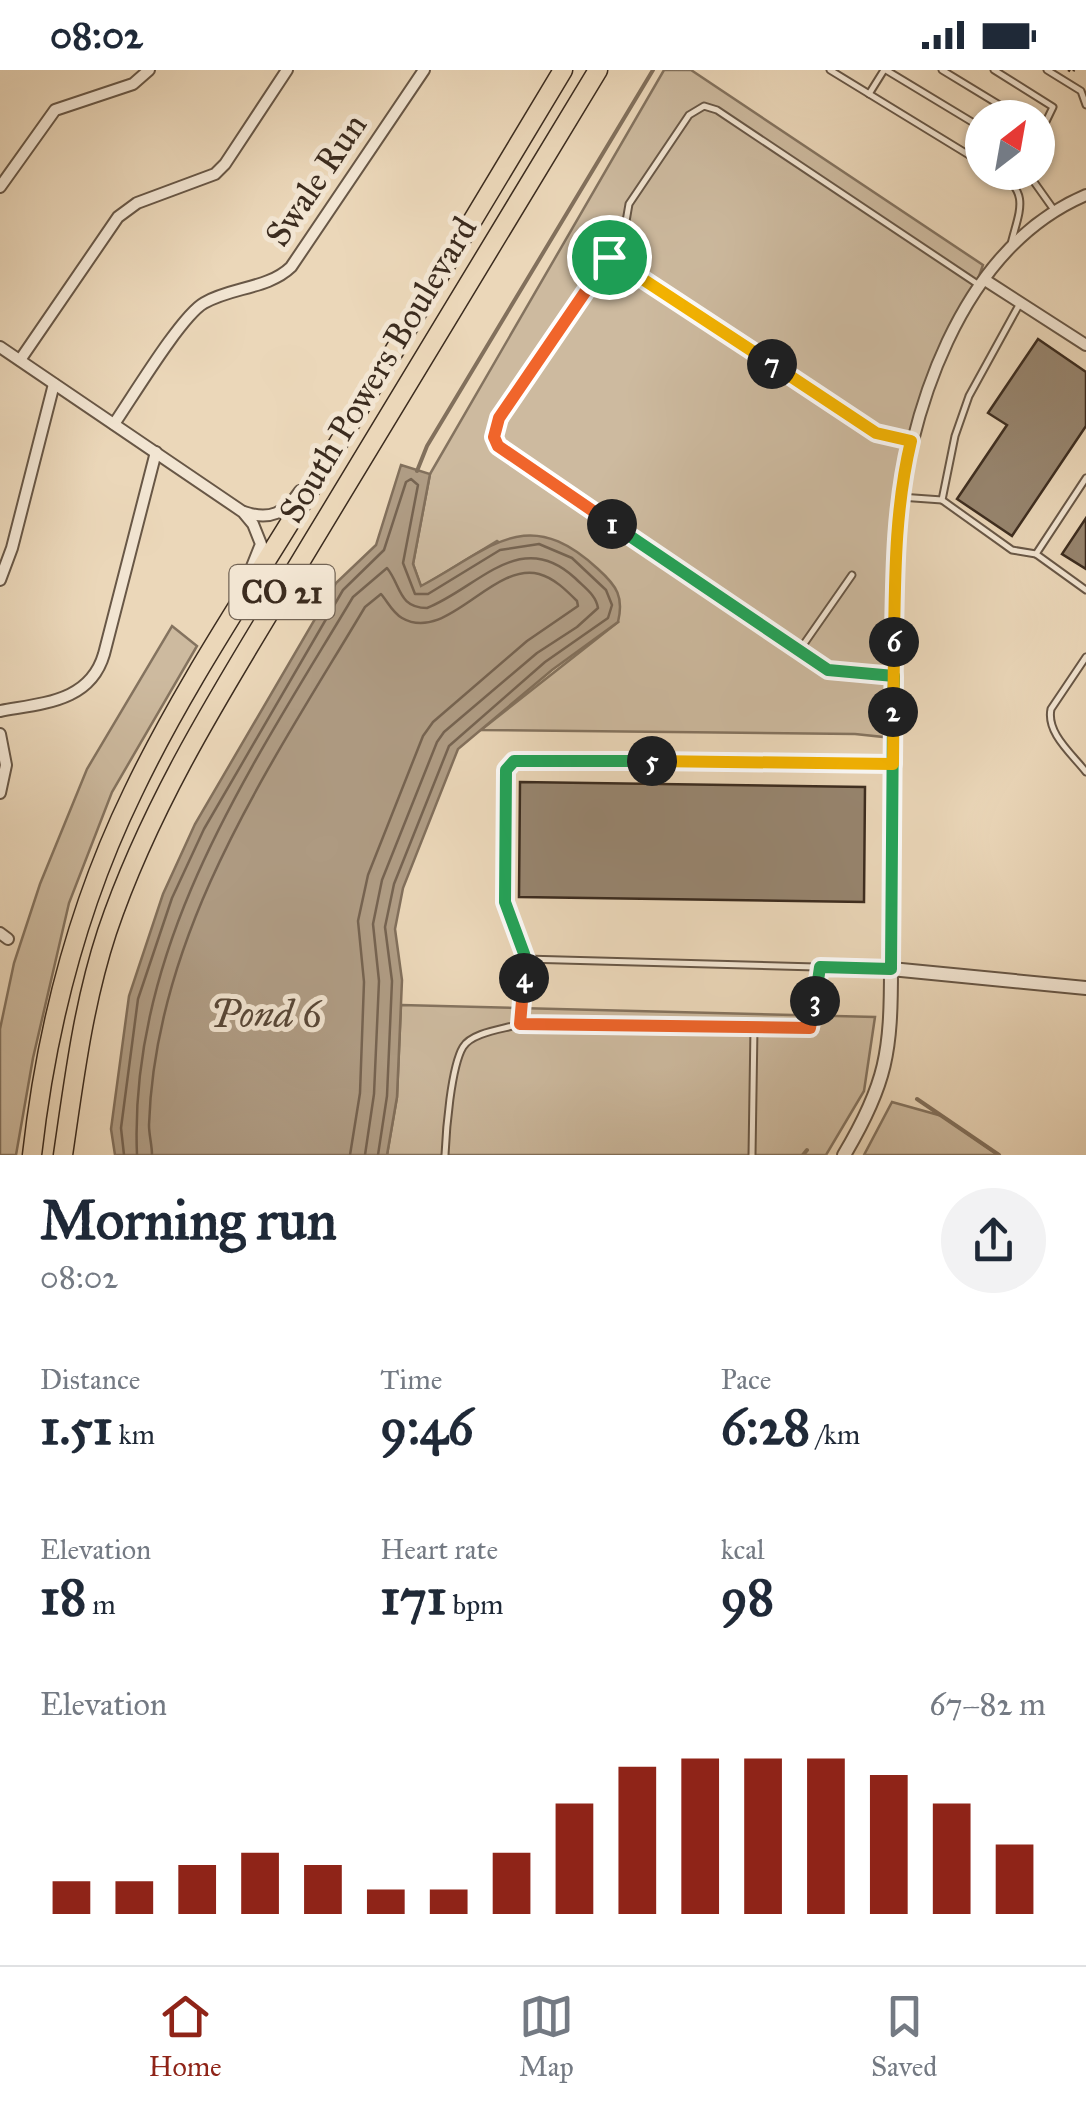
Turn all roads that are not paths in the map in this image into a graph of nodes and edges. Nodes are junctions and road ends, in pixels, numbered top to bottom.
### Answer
1 (149, 70) edge
2 (288, 70) edge
3 (424, 70) edge
4 (563, 70) edge
5 (598, 70) edge
6 (830, 70) edge
7 (885, 70) edge
8 (942, 70) edge
9 (994, 70) edge
10 (1046, 70) edge
11 (1086, 83) edge
12 (1081, 91) junction
13 (870, 94) junction
14 (991, 100) edge
15 (1043, 100) edge
16 (1086, 105) edge
17 (965, 118) edge
18 (965, 153) edge
19 (0, 187) edge
20 (1017, 190) edge
21 (1040, 190) edge
22 (1086, 195) edge
23 (1054, 210) junction
24 (1010, 247) junction
25 (609, 257) junction
26 (983, 283) junction
27 (1021, 302) junction
28 (1086, 345) edge
29 (0, 346) edge
30 (20, 360) junction
31 (54, 384) junction
32 (356, 413) junction
33 (114, 424) junction
34 (911, 441) junction
35 (156, 452) junction
36 (1086, 478) edge
37 (900, 496) junction
38 (942, 500) junction
39 (243, 512) junction
40 (1036, 554) junction
41 (852, 575) dead end
42 (0, 580) edge
43 (1086, 590) edge
44 (799, 651) junction
45 (1086, 657) edge
46 (203, 666) junction
47 (894, 676) junction
48 (0, 711) edge
49 (0, 734) edge
50 (893, 764) junction
51 (1086, 772) edge
52 (0, 793) edge
53 (526, 959) junction
54 (820, 967) junction
55 (891, 969) junction
56 (62, 986) junction
57 (1086, 990) edge
58 (520, 1024) junction
59 (754, 1028) junction
60 (76, 1062) junction
61 (22, 1155) edge
62 (32, 1155) edge
63 (64, 1155) edge
64 (72, 1155) edge
65 (445, 1155) edge
66 (752, 1155) edge
67 (844, 1155) edge

1 - 19 street
2 - 30 street
3 - 33 street, Swale Run
4 - 32 highway, South Powers Boulevard / CO 21
5 - 60 highway, South Powers Boulevard / CO 21
6 - 13 lane
7 - 13 lane
7 - 17 lane
8 - 14 lane
9 - 15 lane
10 - 12 lane
11 - 12 lane
12 - 16 lane
13 - 18 lane
20 - 24 lane
21 - 23 lane
22 - 23 street
23 - 24 street
24 - 26 street
25 - 26 lane
25 - 34 lane
25 - 44 lane
26 - 27 street
26 - 34 street
27 - 28 street
27 - 38 lane
29 - 30 street
30 - 31 street
31 - 33 street
31 - 42 street
32 - 39 street
32 - 46 highway, South Powers Boulevard / CO 21
33 - 35 street
34 - 37 street
35 - 39 street
35 - 48 street
36 - 40 lane
37 - 38 lane
37 - 47 street
38 - 40 lane
39 - 46 street
40 - 43 lane
41 - 44 lane
44 - 47 lane
45 - 51 lane
46 - 56 highway, South Powers Boulevard / CO 21
47 - 50 street
49 - 52 street
50 - 53 lane
50 - 55 street
53 - 54 lane
53 - 58 lane
54 - 55 lane
54 - 59 lane
55 - 57 street
55 - 67 street
56 - 61 highway
56 - 62 highway, South Powers Boulevard / CO 21
58 - 59 lane
58 - 65 lane
59 - 66 lane
60 - 63 highway, South Powers Boulevard / CO 21
60 - 64 highway

